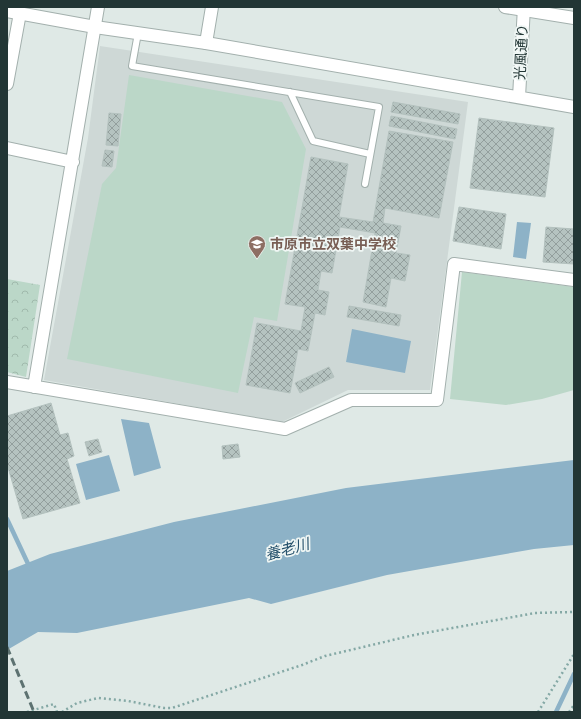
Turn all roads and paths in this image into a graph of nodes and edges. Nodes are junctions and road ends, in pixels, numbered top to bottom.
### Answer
1 (98, 7) edge
2 (212, 7) edge
3 (505, 7) edge
4 (524, 9) edge
5 (7, 11) edge
6 (20, 13) junction
7 (574, 18) edge
8 (95, 27) junction
9 (138, 33) junction
10 (206, 43) junction
11 (7, 84) edge
12 (290, 92) junction
13 (519, 97) junction
14 (574, 108) edge
15 (7, 148) edge
16 (370, 154) junction
17 (73, 162) junction
18 (365, 184) dead end
19 (574, 280) edge
20 (7, 382) edge
21 (34, 387) junction
22 (574, 612) edge
23 (574, 654) edge
24 (574, 705) edge
25 (27, 712) edge
26 (57, 712) edge
27 (62, 712) edge
28 (538, 712) edge
29 (569, 712) edge

1 - 8 street
2 - 10 street
3 - 4 street
4 - 7 street
4 - 13 street, 光風通り
5 - 6 street
6 - 8 street
6 - 11 street
8 - 9 street
8 - 17 street
9 - 10 street
9 - 12 lane
10 - 13 street
12 - 16 lane
12 - 16 lane
13 - 14 street
15 - 17 street
16 - 18 lane
17 - 21 street
19 - 21 street
20 - 21 street
22 - 27 path
23 - 28 path
24 - 29 path
25 - 26 path

